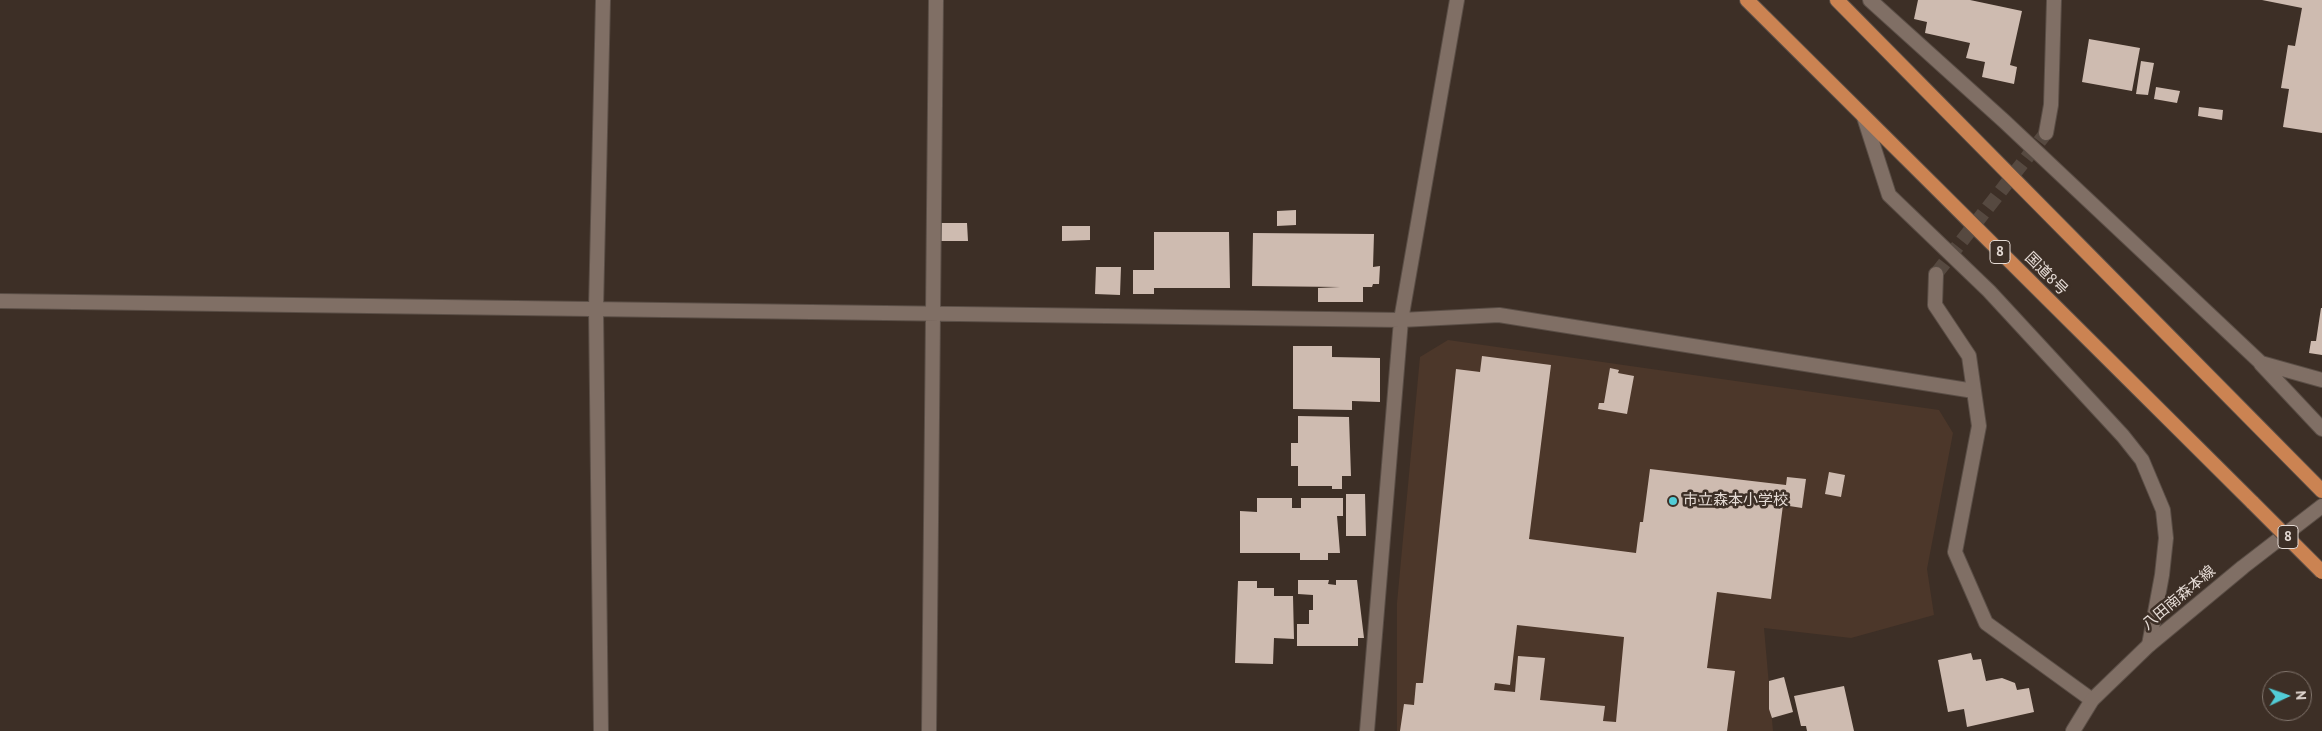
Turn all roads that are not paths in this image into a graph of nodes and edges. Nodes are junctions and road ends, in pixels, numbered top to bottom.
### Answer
1 (603, 0) edge
2 (936, 0) edge
3 (1457, 0) edge
4 (1747, 0) edge
5 (1837, 0) edge
6 (1870, 0) edge
7 (2054, 0) edge
8 (1864, 117) junction
9 (2046, 133) tunnel mouth
10 (1936, 274) tunnel mouth
11 (0, 302) edge
12 (596, 309) junction
13 (933, 314) junction
14 (1402, 320) junction
15 (2261, 364) junction
16 (2322, 380) edge
17 (1974, 391) junction
18 (2322, 429) edge
19 (2322, 492) edge
20 (2322, 506) edge
21 (2322, 572) edge
22 (2149, 645) junction
23 (2092, 700) junction
24 (600, 731) edge
25 (929, 731) edge
26 (1367, 731) edge
27 (2073, 731) edge

1 - 12 street
2 - 13 street
3 - 14 street
4 - 8 highway, 国道8号 / 8
5 - 19 highway
6 - 15 street
7 - 9 street
8 - 21 highway, 国道8号 / 8, bridge
8 - 22 street
10 - 17 street
11 - 12 street
12 - 13 street
12 - 24 street
13 - 14 street
13 - 25 street
14 - 17 street
14 - 26 street
15 - 16 street
15 - 18 street
17 - 23 street
20 - 22 street, 八田南森本線
22 - 23 street, 八田南森本線
23 - 27 street, 八田南森本線

